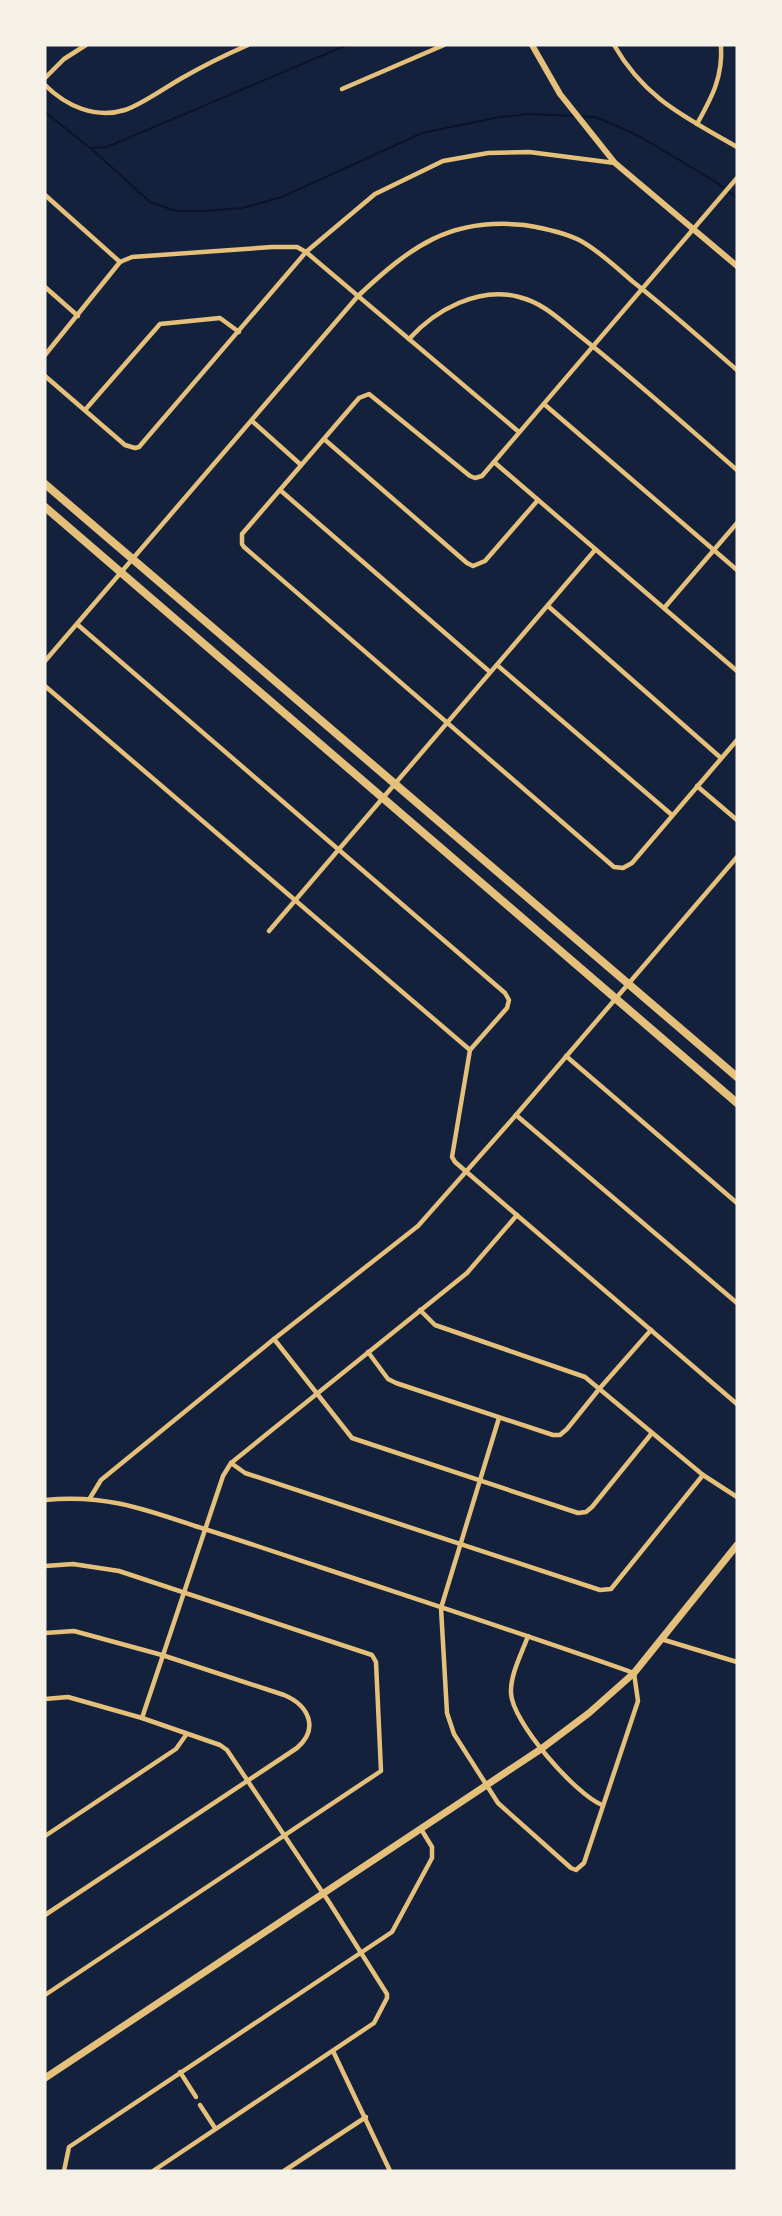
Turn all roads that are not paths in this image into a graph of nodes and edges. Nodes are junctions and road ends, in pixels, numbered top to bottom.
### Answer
1 (86, 45) edge
2 (248, 45) edge
3 (444, 45) edge
4 (532, 45) edge
5 (614, 45) edge
6 (721, 45) edge
7 (45, 78) edge
8 (45, 86) edge
9 (342, 89) dead end
10 (697, 124) junction
11 (737, 147) edge
12 (615, 163) junction
13 (735, 181) edge
14 (45, 195) edge
15 (694, 229) junction
16 (306, 252) junction
17 (120, 262) junction
18 (737, 266) edge
19 (45, 286) edge
20 (642, 289) junction
21 (358, 296) junction
22 (78, 316) junction
23 (239, 332) junction
24 (409, 339) junction
25 (594, 346) junction
26 (45, 355) edge
27 (737, 370) edge
28 (45, 376) edge
29 (544, 404) junction
30 (85, 410) junction
31 (252, 421) junction
32 (519, 432) junction
33 (324, 439) junction
34 (494, 462) junction
35 (300, 464) junction
36 (737, 470) edge
37 (45, 484) edge
38 (280, 490) junction
39 (538, 500) junction
40 (45, 507) edge
41 (737, 523) edge
42 (595, 550) junction
43 (714, 550) junction
44 (133, 559) junction
45 (737, 570) edge
46 (122, 572) junction
47 (548, 606) junction
48 (665, 608) junction
49 (78, 624) junction
50 (45, 661) edge
51 (497, 665) junction
52 (737, 671) edge
53 (490, 672) junction
54 (45, 686) edge
55 (447, 723) junction
56 (737, 740) edge
57 (721, 758) junction
58 (394, 784) junction
59 (697, 786) junction
60 (383, 797) junction
61 (672, 815) junction
62 (737, 820) edge
63 (339, 849) junction
64 (737, 856) edge
65 (296, 899) junction
66 (269, 931) dead end
67 (628, 984) junction
68 (616, 998) junction
69 (470, 1050) junction
70 (566, 1056) junction
71 (737, 1077) edge
72 (737, 1103) edge
73 (516, 1114) junction
74 (467, 1172) junction
75 (736, 1201) edge
76 (517, 1215) junction
77 (737, 1303) edge
78 (420, 1310) junction
79 (651, 1330) junction
80 (274, 1339) junction
81 (368, 1352) junction
82 (600, 1388) junction
83 (316, 1393) junction
84 (737, 1404) edge
85 (499, 1418) junction
86 (652, 1433) junction
87 (231, 1463) junction
88 (703, 1475) junction
89 (480, 1480) junction
90 (737, 1497) edge
91 (90, 1498) junction
92 (45, 1500) edge
93 (205, 1529) junction
94 (459, 1543) junction
95 (737, 1545) edge
96 (45, 1566) edge
97 (184, 1592) junction
98 (441, 1608) junction
99 (45, 1633) edge
100 (528, 1636) junction
101 (661, 1639) junction
102 (162, 1655) junction
103 (737, 1656) edge
104 (735, 1662) edge
105 (634, 1673) junction
106 (45, 1699) edge
107 (142, 1718) junction
108 (186, 1735) junction
109 (541, 1749) junction
110 (249, 1780) junction
111 (486, 1786) junction
112 (602, 1805) junction
113 (421, 1829) junction
114 (45, 1836) edge
115 (285, 1836) junction
116 (324, 1894) junction
117 (45, 1915) edge
118 (361, 1951) junction
119 (45, 1995) edge
120 (333, 2051) junction
121 (180, 2072) junction
122 (45, 2078) edge
123 (196, 2097) dead end
124 (200, 2105) dead end
125 (366, 2117) junction
126 (215, 2128) junction
127 (64, 2171) edge
128 (153, 2171) edge
129 (284, 2171) edge
130 (390, 2171) edge

1 - 7 street
2 - 8 street
3 - 9 street
4 - 12 street
5 - 10 street
6 - 10 street
10 - 11 street
12 - 15 street
12 - 16 street
13 - 15 street
14 - 17 street
15 - 18 street
15 - 20 street
16 - 17 street
16 - 21 street
16 - 23 street
17 - 22 street
19 - 22 street
20 - 21 street
20 - 25 street
20 - 27 street
21 - 24 street
21 - 31 street
22 - 26 street
23 - 30 street
23 - 30 street
24 - 25 street
24 - 32 street
25 - 29 street
25 - 36 street
28 - 30 street
29 - 32 street
29 - 43 street
31 - 35 street
31 - 44 street
32 - 34 street
33 - 34 street
33 - 35 street
33 - 39 street
34 - 39 street
35 - 38 street
37 - 44 main road
38 - 53 street
38 - 55 street
39 - 42 street
40 - 46 main road
41 - 43 street
42 - 47 street
42 - 48 street
43 - 45 street
43 - 48 street
44 - 46 street
44 - 58 main road
46 - 49 street
46 - 60 main road
47 - 51 street
47 - 57 street
48 - 52 street
49 - 50 street
49 - 63 street
51 - 53 street
51 - 61 street
53 - 55 street
54 - 65 street
55 - 58 street
55 - 61 street
56 - 57 street
57 - 59 street
58 - 60 street
58 - 67 main road
59 - 61 street
59 - 62 street
60 - 63 street
60 - 68 main road
63 - 65 street
63 - 69 street
64 - 67 street
65 - 66 street
65 - 69 street
67 - 68 street
67 - 71 main road
68 - 70 street
68 - 72 main road
69 - 74 street
70 - 73 street
70 - 75 street
73 - 74 street
73 - 77 street
74 - 76 street
74 - 80 street
76 - 78 street
76 - 79 street
78 - 81 street
78 - 82 street
79 - 82 street
79 - 84 street
80 - 83 street
80 - 91 street
81 - 83 street
81 - 85 street
82 - 85 street
82 - 86 street
83 - 87 street
83 - 89 street
85 - 89 street
86 - 88 street
86 - 89 street
87 - 93 street
87 - 94 street
88 - 90 street
88 - 94 street
89 - 94 street
91 - 92 street
91 - 93 street
93 - 97 street
93 - 98 street
94 - 98 street
95 - 101 main road
96 - 97 street
97 - 102 street
97 - 115 street
98 - 100 street
98 - 111 street
99 - 102 street
100 - 105 street
100 - 109 street
101 - 104 street
101 - 105 main road
102 - 107 street
102 - 110 street
103 - 104 street
105 - 109 main road
105 - 112 street
106 - 107 street
107 - 108 street
108 - 110 street
108 - 114 street
109 - 111 main road
109 - 112 street
110 - 115 street
110 - 117 street
111 - 112 street
111 - 113 main road
113 - 116 main road
113 - 118 street
115 - 116 street
115 - 119 street
116 - 118 street
116 - 122 main road
118 - 120 street
118 - 121 street
120 - 125 street
120 - 126 street
121 - 123 street
121 - 127 street
124 - 126 street
125 - 129 street
125 - 130 street
126 - 128 street

